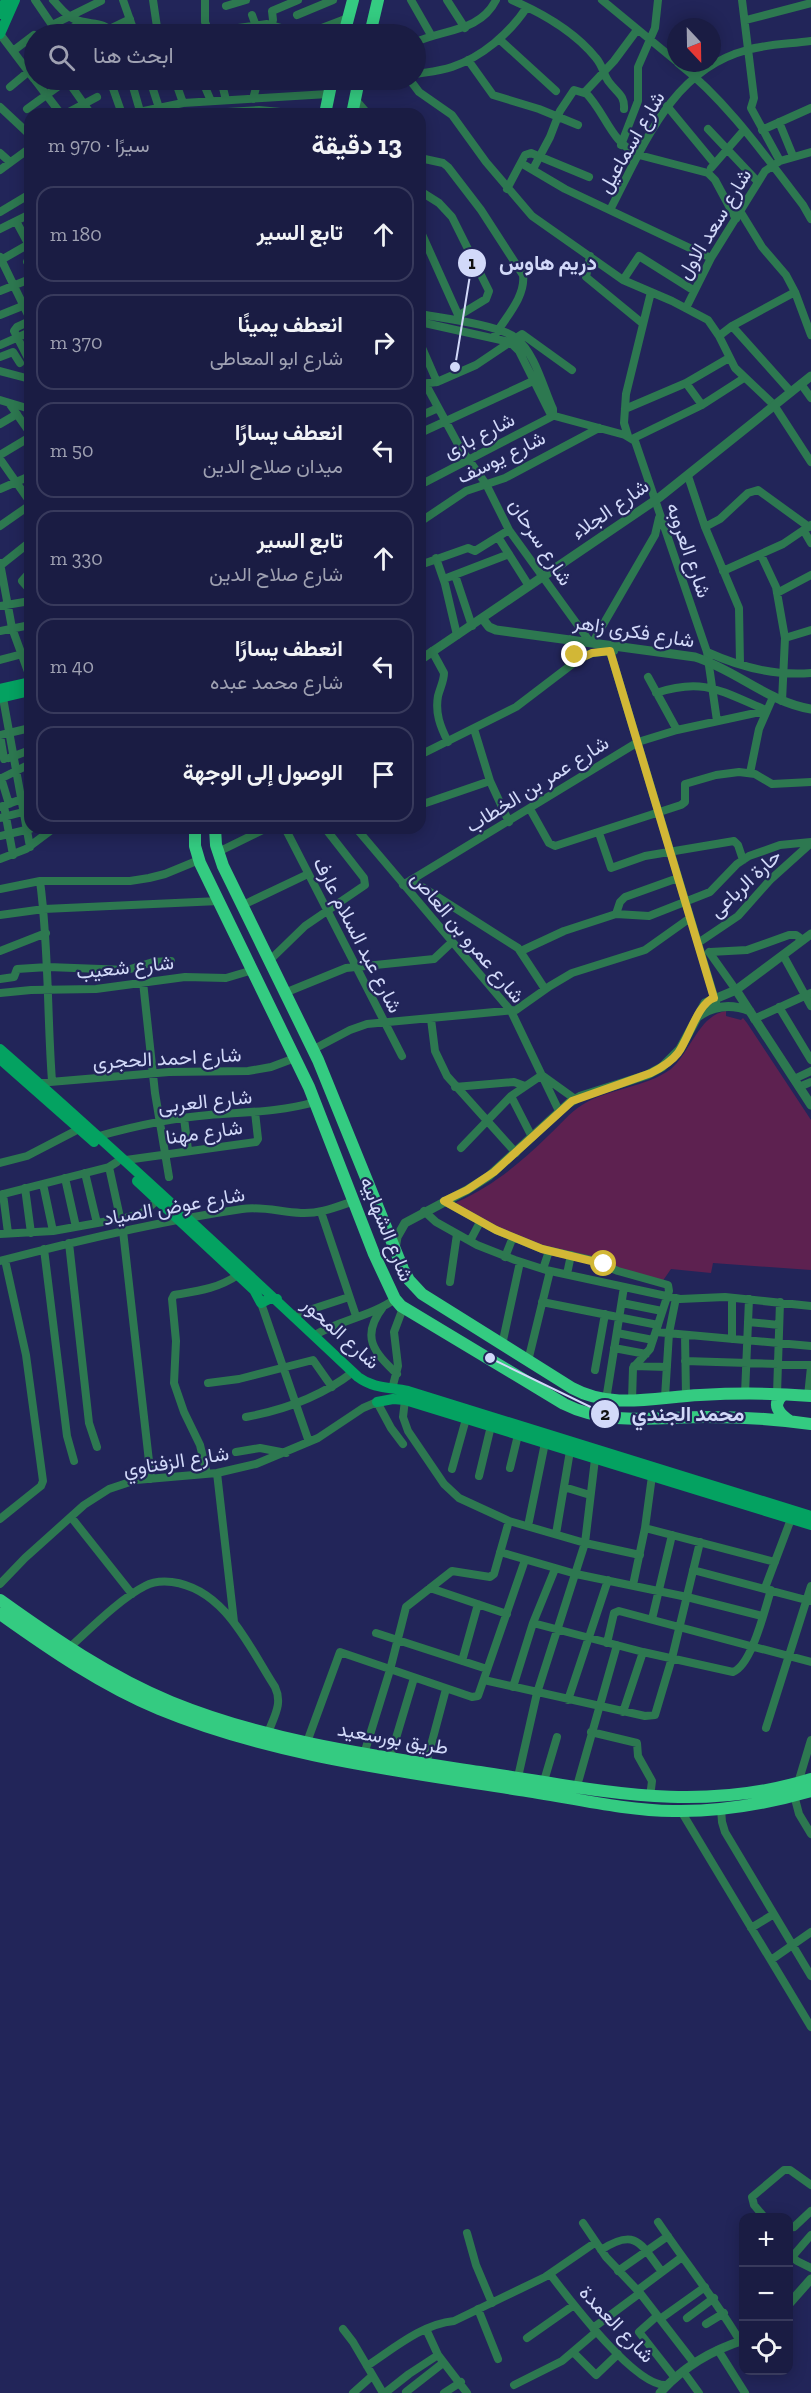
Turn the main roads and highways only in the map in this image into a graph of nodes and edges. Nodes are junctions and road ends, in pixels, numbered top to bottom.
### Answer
1 (6, 0) edge
2 (15, 0) edge
3 (353, 0) edge
4 (378, 0) edge
5 (0, 12) edge
6 (346, 24) edge
7 (372, 24) edge
8 (0, 34) edge
9 (329, 90) edge
10 (357, 90) edge
11 (326, 108) edge
12 (353, 108) edge
13 (24, 684) edge
14 (1, 691) edge
15 (24, 691) edge
16 (195, 834) edge
17 (216, 834) edge
18 (227, 873) junction
19 (216, 895) junction
20 (0, 1049) edge
21 (316, 1054) junction
22 (0, 1059) edge
23 (297, 1063) junction
24 (327, 1079) junction
25 (43, 1086) junction
26 (309, 1087) junction
27 (122, 1165) junction
28 (183, 1219) junction
29 (277, 1299) junction
30 (446, 1311) junction
31 (436, 1327) junction
32 (780, 1394) junction
33 (809, 1396) edge
34 (377, 1402) road end
35 (465, 1416) junction
36 (790, 1422) junction
37 (811, 1424) edge
38 (621, 1462) junction
39 (811, 1516) edge
40 (811, 1525) edge
41 (0, 1600) edge
42 (0, 1614) edge
43 (811, 1779) edge
44 (796, 1789) junction
45 (811, 1791) edge
46 (675, 1798) junction
47 (654, 1802) junction
48 (678, 1811) junction

1 - 5 main road
2 - 8 main road
3 - 6 highway
4 - 7 highway
9 - 11 highway
10 - 12 highway
13 - 14 main road
14 - 15 main road
16 - 19 highway, شارع الشهابيه
17 - 18 highway, شارع الشهابيه
18 - 19 highway
18 - 21 highway, شارع الشهابيه
19 - 23 highway, شارع الشهابيه
20 - 25 main road, شارع المحور
21 - 23 highway
21 - 24 highway, شارع الشهابيه
22 - 25 main road, شارع المحور
23 - 26 highway, شارع الشهابيه
24 - 26 highway
24 - 30 highway, شارع الشهابيه
25 - 27 main road, شارع المحور
25 - 27 main road, شارع المحور
26 - 31 highway, شارع الشهابيه
27 - 28 main road, شارع المحور
27 - 28 main road, شارع المحور
28 - 29 main road, شارع المحور
28 - 29 main road, شارع المحور
29 - 35 main road, شارع المحور
30 - 31 highway
30 - 32 highway, شارع الشهابيه
31 - 36 highway, شارع الشهابيه
32 - 33 highway, شارع الشهابيه
32 - 36 highway
34 - 35 main road, شارع المحور
35 - 38 main road, شارع المحور
35 - 38 main road, شارع المحور
36 - 37 highway, شارع الشهابيه
38 - 39 main road, شارع المحور
38 - 40 main road, شارع المحور
41 - 47 highway, طريق بورسعيد
42 - 47 highway, طريق بورسعيد
43 - 44 highway, طريق بورسعيد
44 - 45 highway, طريق بورسعيد
44 - 46 highway, طريق بورسعيد
44 - 48 highway, طريق بورسعيد
46 - 47 highway, طريق بورسعيد
46 - 48 highway
47 - 48 highway, طريق بورسعيد

